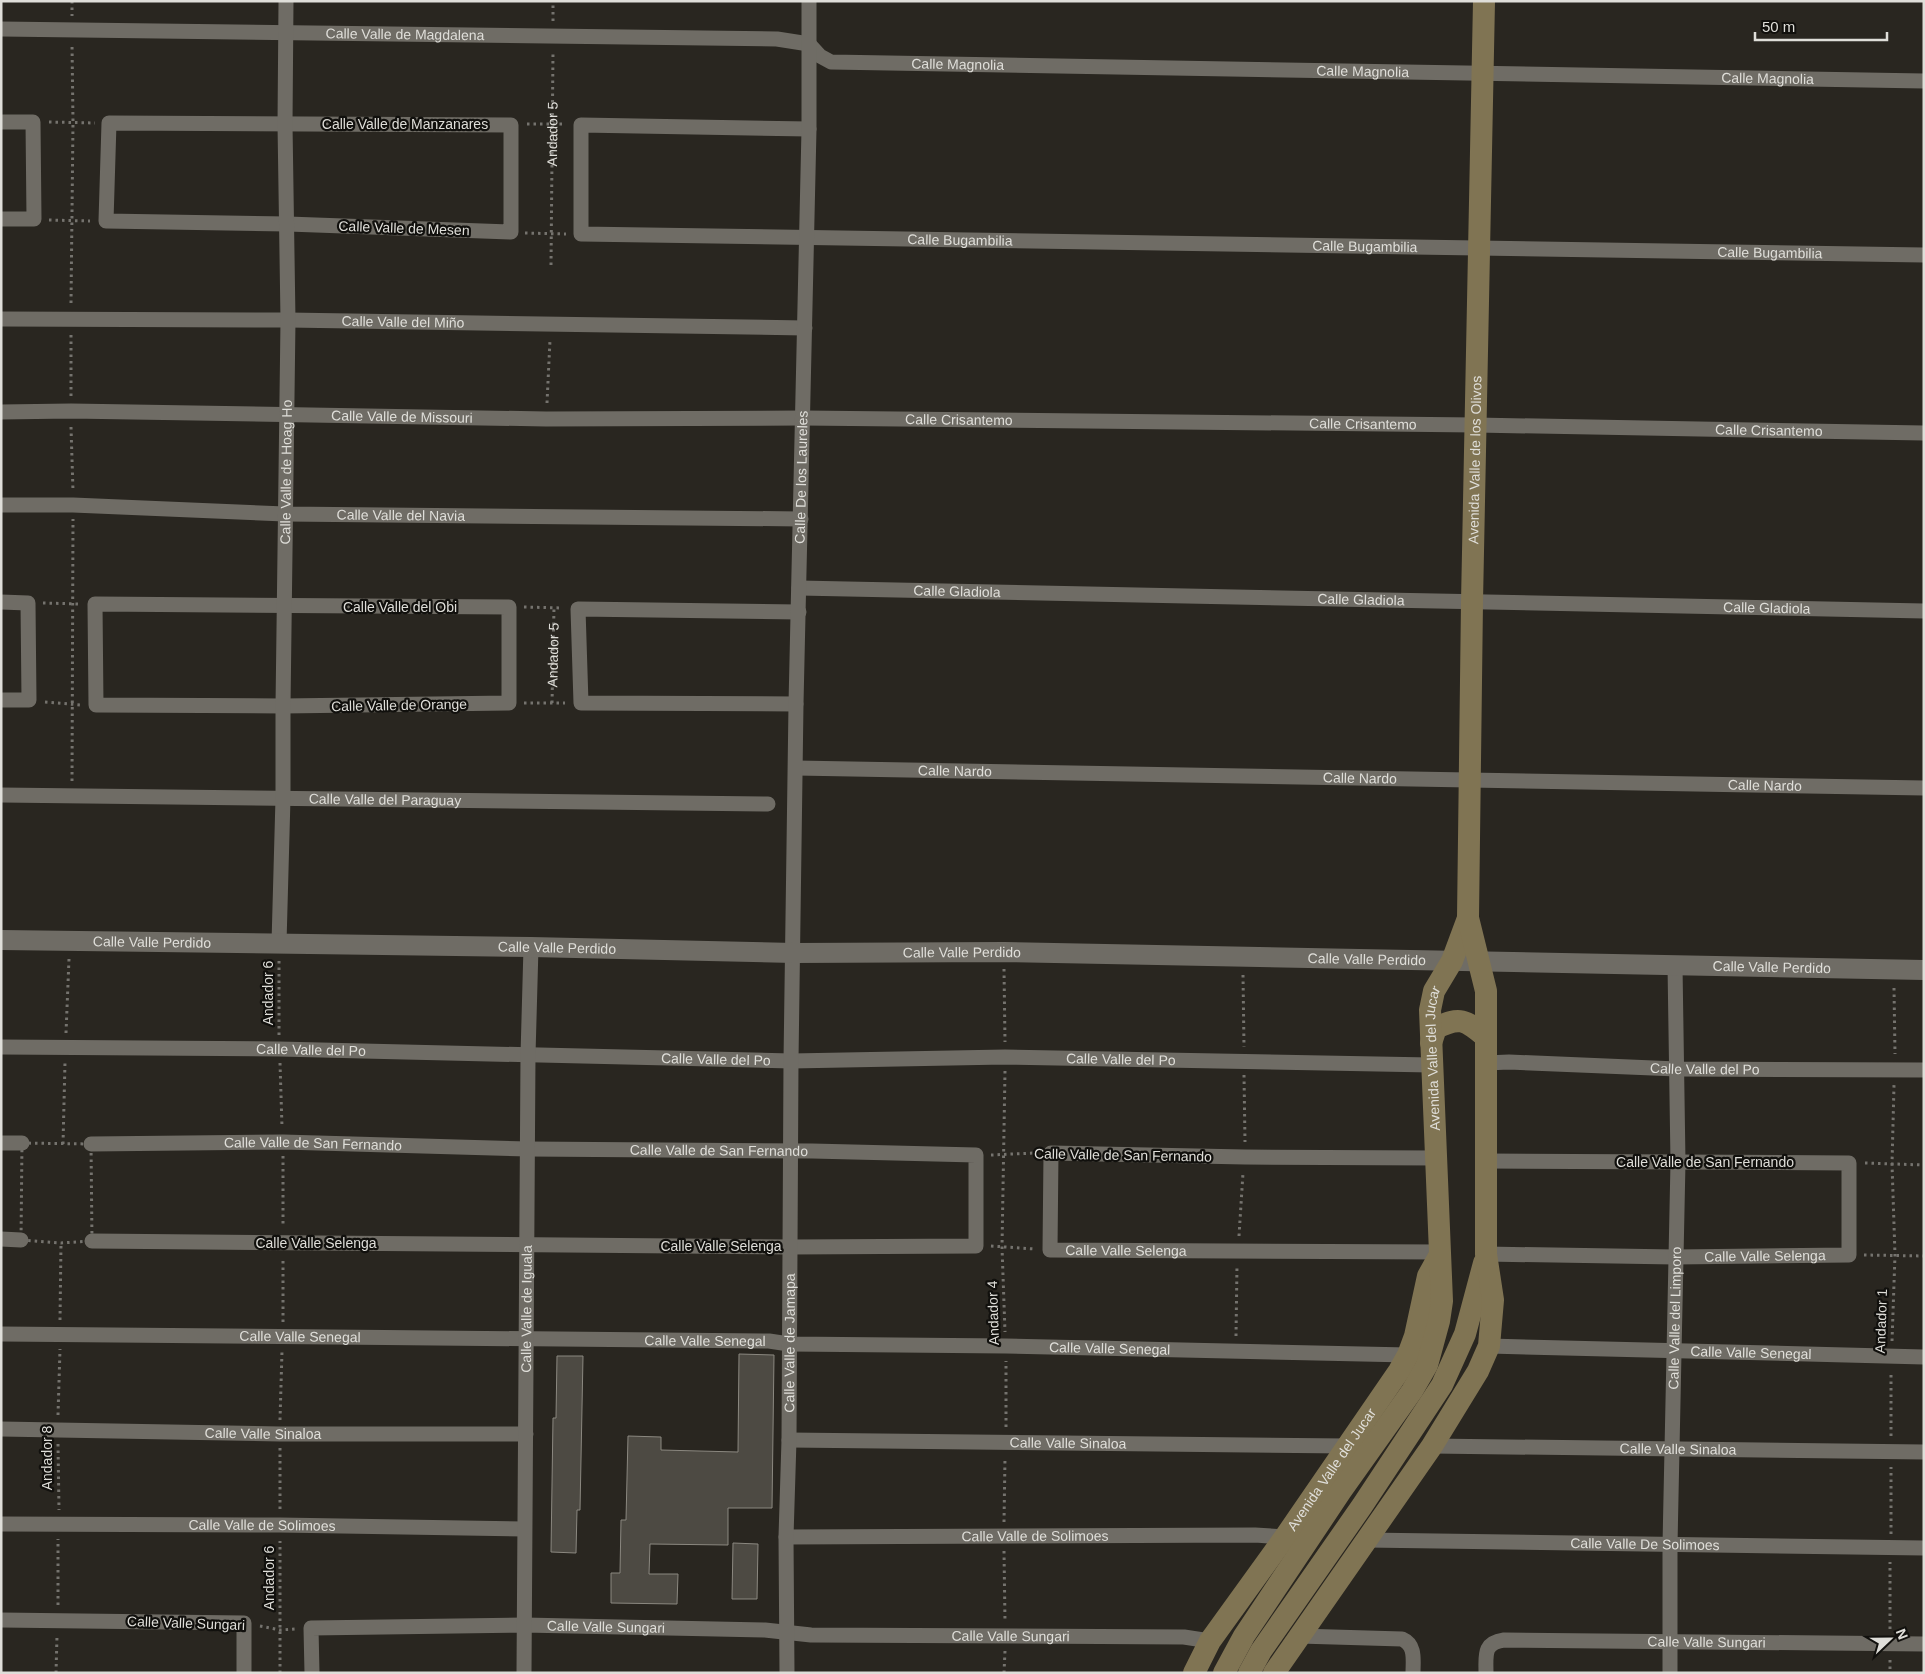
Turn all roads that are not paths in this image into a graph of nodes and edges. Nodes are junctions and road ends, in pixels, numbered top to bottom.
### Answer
1 (286, 1) edge
2 (809, 1) edge
3 (1484, 1) edge
4 (1, 29) edge
5 (286, 31) junction
6 (809, 44) junction
7 (1482, 72) junction
8 (1924, 81) edge
9 (1, 122) edge
10 (285, 124) junction
11 (809, 129) junction
12 (1, 219) edge
13 (106, 221) joint
14 (288, 224) junction
15 (511, 232) joint
16 (806, 237) junction
17 (1480, 248) junction
18 (1924, 255) edge
19 (1, 319) edge
20 (288, 320) junction
21 (805, 328) junction
22 (1, 412) edge
23 (286, 415) junction
24 (803, 418) junction
25 (1476, 425) junction
26 (1924, 433) edge
27 (1, 505) edge
28 (285, 514) junction
29 (801, 519) junction
30 (799, 588) junction
31 (1, 602) edge
32 (1472, 602) junction
33 (285, 607) junction
34 (1924, 611) edge
35 (799, 612) junction
36 (1, 700) edge
37 (509, 703) joint
38 (796, 704) junction
39 (96, 705) joint
40 (283, 706) junction
41 (796, 768) junction
42 (1469, 781) junction
43 (1924, 788) edge
44 (1, 795) edge
45 (284, 798) junction
46 (768, 804) dead end
47 (1468, 918) junction
48 (1, 940) edge
49 (279, 943) junction
50 (531, 947) junction
51 (794, 953) junction
52 (1452, 961) junction
53 (1478, 961) junction
54 (1675, 965) junction
55 (1924, 970) edge
56 (1486, 1037) junction
57 (1431, 1043) junction
58 (1, 1047) edge
59 (528, 1055) junction
60 (791, 1061) junction
61 (1486, 1063) junction
62 (1431, 1065) junction
63 (1677, 1069) junction
64 (1924, 1070) edge
65 (1, 1142) edge
66 (22, 1143) road end
67 (91, 1144) road end
68 (528, 1149) junction
69 (792, 1151) junction
70 (1436, 1158) junction
71 (1486, 1162) junction
72 (1678, 1162) junction
73 (1, 1240) edge
74 (21, 1240) road end
75 (92, 1241) road end
76 (526, 1245) junction
77 (976, 1246) joint
78 (790, 1247) junction
79 (1050, 1250) joint
80 (1441, 1252) junction
81 (1486, 1254) junction
82 (1849, 1255) joint
83 (1675, 1257) junction
84 (1, 1334) edge
85 (527, 1340) junction
86 (790, 1344) junction
87 (1489, 1346) junction
88 (1674, 1352) junction
89 (1408, 1355) junction
90 (1924, 1357) edge
91 (1, 1429) edge
92 (526, 1434) junction
93 (789, 1440) junction
94 (1346, 1446) junction
95 (1432, 1446) junction
96 (1672, 1448) junction
97 (1924, 1452) edge
98 (1, 1524) edge
99 (524, 1529) junction
100 (786, 1537) junction
101 (1284, 1537) junction
102 (1366, 1540) junction
103 (1670, 1545) junction
104 (1924, 1548) edge
105 (1, 1620) edge
106 (524, 1625) junction
107 (787, 1632) junction
108 (1299, 1636) junction
109 (1670, 1640) junction
110 (1210, 1641) junction
111 (1924, 1644) edge
112 (244, 1673) edge
113 (312, 1673) edge
114 (524, 1673) edge
115 (787, 1673) edge
116 (1194, 1673) edge
117 (1224, 1673) edge
118 (1249, 1673) edge
119 (1274, 1673) edge
120 (1413, 1673) edge
121 (1486, 1673) edge
122 (1670, 1673) edge

1 - 5 street, Calle Valle de Hoag Ho
2 - 6 street, Calle De los Laureles
3 - 7 main road, Avenida Valle de los Olivos
4 - 5 street, Calle Valle de Magdalena
5 - 6 street, Calle Valle de Magdalena
5 - 10 street, Calle Valle de Hoag Ho
6 - 7 street, Calle Magnolia
6 - 11 street, Calle De los Laureles
7 - 8 street, Calle Magnolia
7 - 17 main road, Avenida Valle de los Olivos
9 - 12 street
10 - 13 street, Calle Valle de Manzanares
10 - 14 street, Calle Valle de Hoag Ho
10 - 15 street, Calle Valle de Manzanares
11 - 16 street, Calle De los Laureles
11 - 16 street
13 - 14 street, Calle Valle de Mesen
14 - 15 street, Calle Valle de Mesen
14 - 20 street, Calle Valle de Hoag Ho
16 - 17 street, Calle Bugambilia
16 - 21 street, Calle De los Laureles
17 - 18 street, Calle Bugambilia
17 - 25 main road, Avenida Valle de los Olivos
19 - 20 street, Calle Valle del Miño
20 - 21 street, Calle Valle del Miño
20 - 23 street, Calle Valle de Hoag Ho
21 - 24 street, Calle De los Laureles
22 - 23 street, Calle Valle de Missouri
23 - 24 street, Calle Valle de Missouri
23 - 28 street, Calle Valle de Hoag Ho
24 - 25 street, Calle Crisantemo
24 - 29 street, Calle De los Laureles
25 - 26 street, Calle Crisantemo
25 - 32 main road, Avenida Valle de los Olivos
27 - 28 street, Calle Valle del Navia
28 - 29 street, Calle Valle del Navia
28 - 33 street, Calle Valle de Hoag Ho
29 - 30 street, Calle De los Laureles
30 - 32 street, Calle Gladiola
30 - 35 street, Calle De los Laureles
31 - 36 street
32 - 34 street, Calle Gladiola
32 - 42 main road, Avenida Valle de los Olivos
33 - 37 street, Calle Valle del Obi
33 - 39 street, Calle Valle del Obi
33 - 40 street, Calle Valle de Hoag Ho
35 - 38 street, Calle De los Laureles
35 - 38 street
37 - 40 street, Calle Valle de Orange
38 - 41 street, Calle De los Laureles
39 - 40 street, Calle Valle de Orange
40 - 45 street, Calle Valle de Hoag Ho
41 - 42 street, Calle Nardo
41 - 51 street, Calle De los Laureles
42 - 43 street, Calle Nardo
42 - 47 main road, Avenida Valle de los Olivos
44 - 45 street, Calle Valle del Paraguay
45 - 46 street, Calle Valle del Paraguay
45 - 49 street, Calle Valle de Hoag Ho
47 - 52 main road, Avenida Valle de los Olivos
47 - 53 main road, Avenida Valle de los Olivos
48 - 49 street, Calle Valle Perdido
49 - 50 street, Calle Valle Perdido
50 - 51 street, Calle Valle Perdido
50 - 59 street, Calle Valle de Iguala
51 - 52 street, Calle Valle Perdido
51 - 60 street, Calle Valle de Jamapa
52 - 53 street, Calle Valle Perdido
52 - 57 main road, Avenida Valle del Jucar
53 - 54 street, Calle Valle Perdido
53 - 56 main road
54 - 55 street, Calle Valle Perdido
54 - 63 street, Calle Valle del Limporo
56 - 57 main road
56 - 61 main road
57 - 62 main road, Avenida Valle del Jucar
58 - 59 street, Calle Valle del Po
59 - 60 street, Calle Valle del Po
59 - 68 street, Calle Valle de Iguala
60 - 62 street, Calle Valle del Po
60 - 69 street, Calle Valle de Jamapa
61 - 63 street, Calle Valle del Po
61 - 71 main road
62 - 70 main road, Avenida Valle del Jucar
63 - 64 street, Calle Valle del Po
63 - 72 street, Calle Valle del Limporo
65 - 66 street
67 - 68 street, Calle Valle de San Fernando
68 - 69 street, Calle Valle de San Fernando
68 - 76 street, Calle Valle de Iguala
69 - 77 street, Calle Valle de San Fernando
69 - 78 street, Calle Valle de Jamapa
70 - 79 street, Calle Valle de San Fernando
70 - 80 main road, Avenida Valle del Jucar
71 - 72 street, Calle Valle de San Fernando
71 - 81 main road
72 - 82 street, Calle Valle de San Fernando
72 - 83 street, Calle Valle del Limporo
73 - 74 street
75 - 76 street, Calle Valle Selenga
76 - 78 street, Calle Valle Selenga
76 - 85 street, Calle Valle de Iguala
77 - 78 street, Calle Valle Selenga
78 - 86 street, Calle Valle de Jamapa
79 - 80 street, Calle Valle Selenga
80 - 89 main road, Avenida Valle del Jucar
80 - 117 main road, Avenida Valle del Jucar
81 - 83 street, Calle Valle Selenga
81 - 87 main road
81 - 118 main road
82 - 83 street, Calle Valle Selenga
83 - 88 street, Calle Valle del Limporo
84 - 85 street, Calle Valle Senegal
85 - 86 street, Calle Valle Senegal
85 - 92 street, Calle Valle de Iguala
86 - 89 street, Calle Valle Senegal
86 - 93 street, Calle Valle de Jamapa
87 - 88 street, Calle Valle Senegal
87 - 95 main road
88 - 90 street, Calle Valle Senegal
88 - 96 street, Calle Valle del Limporo
89 - 94 main road, Avenida Valle del Jucar
91 - 92 street, Calle Valle Sinaloa
92 - 99 street, Calle Valle de Iguala
93 - 94 street, Calle Valle Sinaloa
93 - 100 street, Calle Valle de Jamapa
94 - 101 main road, Avenida Valle del Jucar
95 - 96 street, Calle Valle Sinaloa
95 - 102 main road
96 - 97 street, Calle Valle Sinaloa
96 - 103 street, Calle Valle del Limporo
98 - 99 street, Calle Valle de Solimoes
99 - 106 street, Calle Valle de Iguala
100 - 101 street, Calle Valle de Solimoes
100 - 107 street, Calle Valle de Jamapa
101 - 110 main road, Avenida Valle del Jucar
102 - 103 street, Calle Valle De Solimoes
102 - 108 main road
103 - 104 street, Calle Valle De Solimoes
103 - 109 street, Calle Valle del Limporo
105 - 112 street, Calle Valle Sungari
106 - 107 street, Calle Valle Sungari
106 - 113 street, Calle Valle Sungari
106 - 114 street, Calle Valle de Iguala
107 - 110 street, Calle Valle Sungari
107 - 115 street, Calle Valle de Jamapa
108 - 119 main road
108 - 120 street
109 - 111 street, Calle Valle Sungari
109 - 121 street, Calle Valle Sungari
109 - 122 street, Calle Valle del Limporo
110 - 116 main road, Avenida Valle del Jucar

